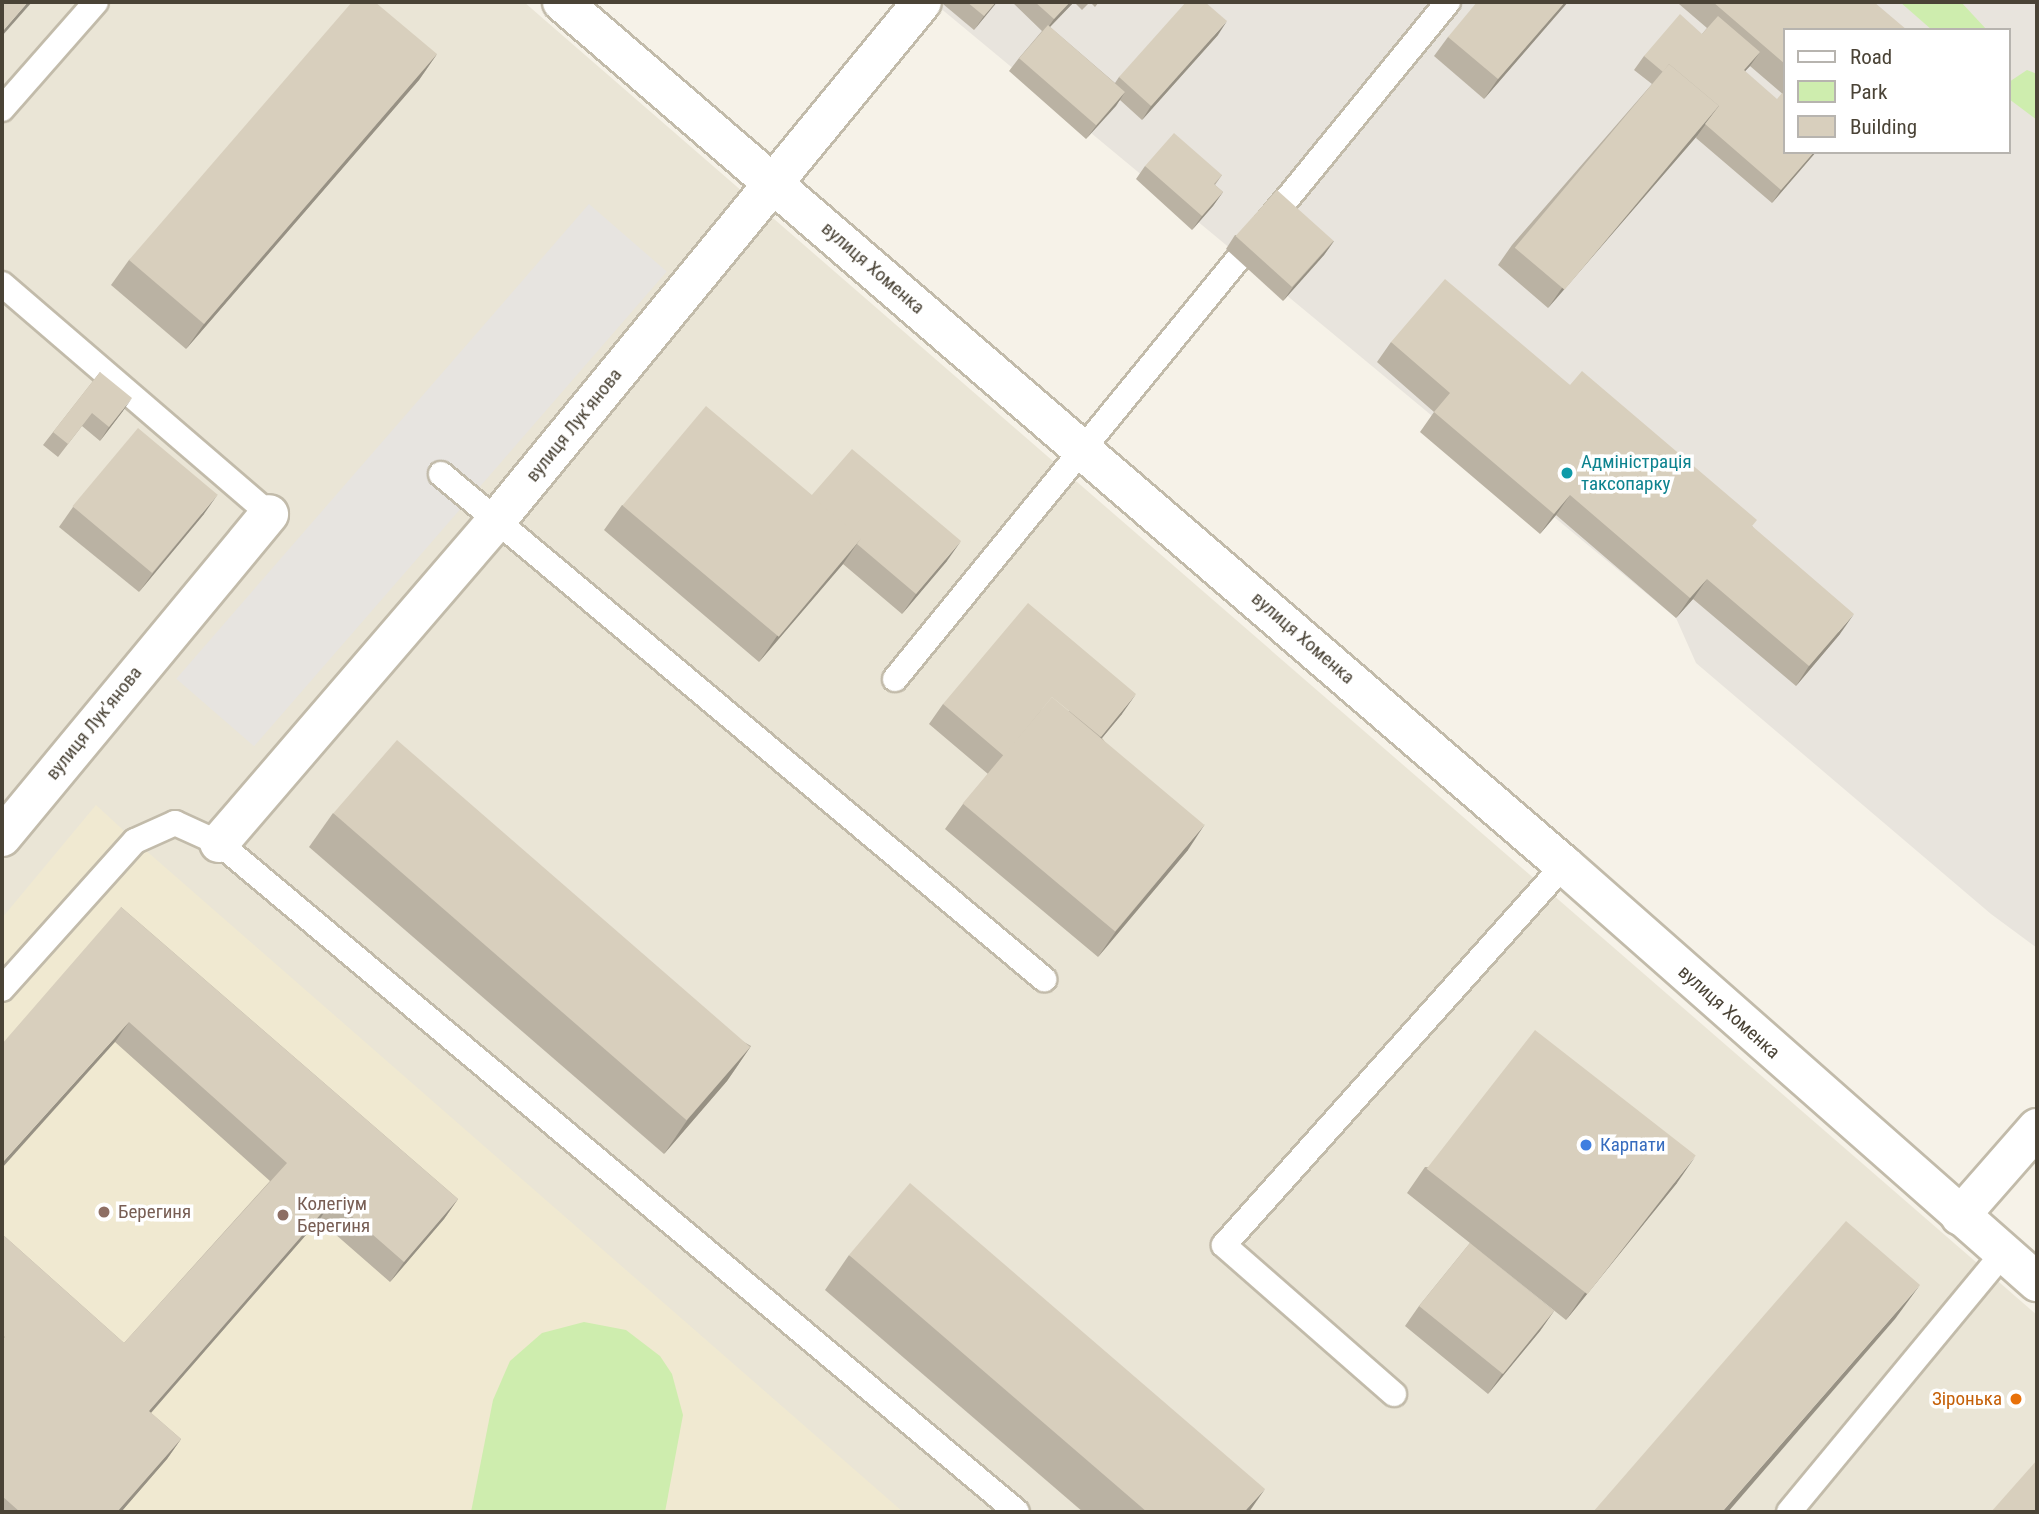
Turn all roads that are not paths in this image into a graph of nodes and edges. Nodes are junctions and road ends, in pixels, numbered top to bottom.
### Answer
1 (96, 2) edge
2 (562, 2) edge
3 (922, 2) edge
4 (1448, 2) edge
5 (2, 109) edge
6 (773, 182) junction
7 (2, 284) edge
8 (1083, 448) junction
9 (441, 474) dead end
10 (269, 514) joint
11 (496, 521) junction
12 (895, 679) dead end
13 (2, 837) edge
14 (219, 843) junction
15 (1564, 865) junction
16 (1044, 979) dead end
17 (2, 989) edge
18 (2037, 1128) edge
19 (1960, 1216) junction
20 (2004, 1252) junction
21 (2037, 1282) edge
22 (1394, 1394) dead end
23 (1017, 1512) edge
24 (1788, 1512) edge

1 - 5 lane
2 - 6 street, вулиця Хоменка
3 - 6 street, вулиця Лукʼянова
4 - 8 lane
6 - 8 street, вулиця Хоменка
6 - 11 street, вулиця Лукʼянова
7 - 10 lane
8 - 12 lane
8 - 15 street, вулиця Хоменка
9 - 11 lane
10 - 13 street, вулиця Лукʼянова
11 - 14 street, вулиця Лукʼянова
11 - 16 lane
14 - 17 lane
14 - 23 lane
15 - 19 street, вулиця Хоменка
15 - 22 lane
18 - 19 street
19 - 20 street, вулиця Хоменка
20 - 21 street, вулиця Хоменка
20 - 24 lane

